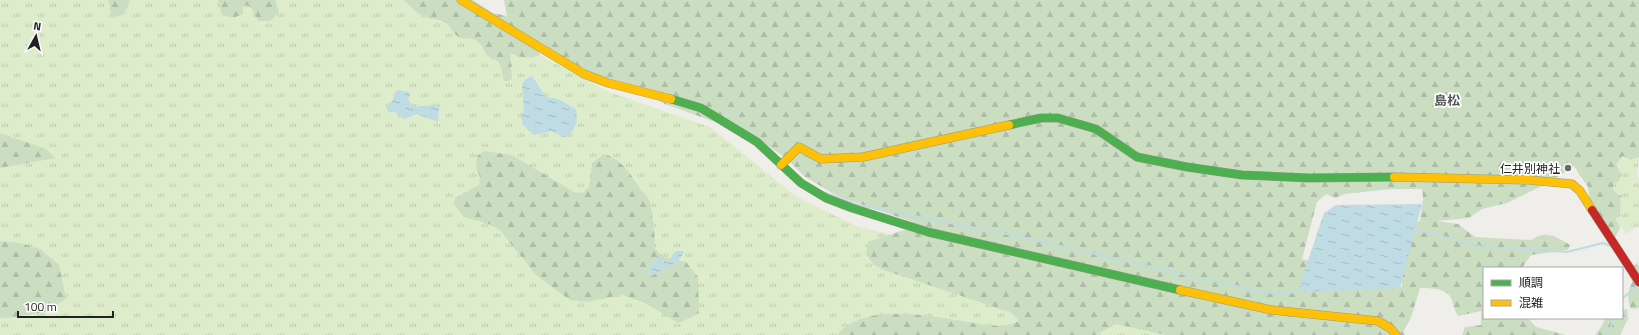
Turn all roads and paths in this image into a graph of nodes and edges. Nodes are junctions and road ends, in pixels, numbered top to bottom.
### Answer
1 (462, 0) edge
2 (781, 165) junction
3 (1638, 280) edge
4 (1396, 335) edge

1 - 2 street
2 - 3 street
2 - 4 street

